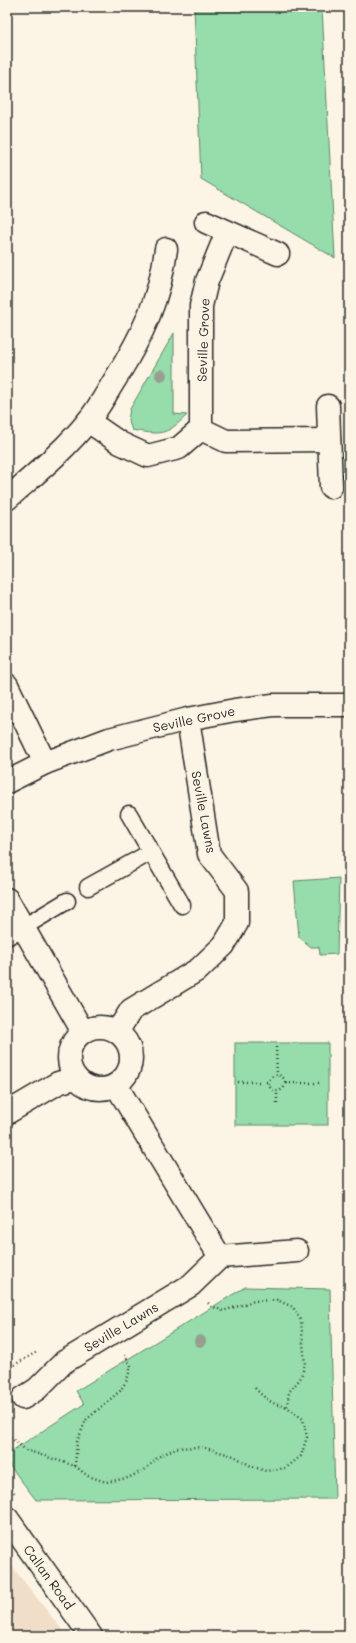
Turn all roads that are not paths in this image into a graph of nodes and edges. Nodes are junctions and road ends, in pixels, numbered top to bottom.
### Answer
1 (206, 222) dead end
2 (227, 232) junction
3 (166, 249) dead end
4 (278, 254) dead end
5 (328, 406) dead end
6 (88, 421) junction
7 (201, 429) junction
8 (329, 440) junction
9 (331, 487) dead end
10 (7, 499) edge
11 (7, 685) edge
12 (349, 705) edge
13 (188, 720) junction
14 (45, 763) junction
15 (7, 782) edge
16 (129, 814) dead end
17 (151, 852) junction
18 (88, 888) dead end
19 (7, 899) edge
20 (67, 901) dead end
21 (182, 905) dead end
22 (15, 932) edge
23 (83, 1032) junction
24 (117, 1032) junction
25 (75, 1078) junction
26 (116, 1085) junction
27 (7, 1113) edge
28 (297, 1251) dead end
29 (220, 1257) junction
30 (23, 1398) dead end
31 (7, 1518) edge
32 (92, 1636) edge

1 - 2 street
2 - 4 street
2 - 7 street, Seville Grove
3 - 6 street
5 - 8 street
6 - 7 street
6 - 10 street
7 - 8 street
8 - 9 street
11 - 14 street
12 - 13 street, Seville Grove
13 - 14 street, Seville Grove
13 - 24 street, Seville Lawns
14 - 15 street, Seville Grove
16 - 17 lane
17 - 18 lane
17 - 21 lane
19 - 22 street
20 - 22 lane
22 - 23 street
23 - 24 street
23 - 25 street
24 - 26 street
25 - 26 street
25 - 27 street
26 - 29 street
28 - 29 street
29 - 30 street, Seville Lawns
31 - 32 street, Callan Road

